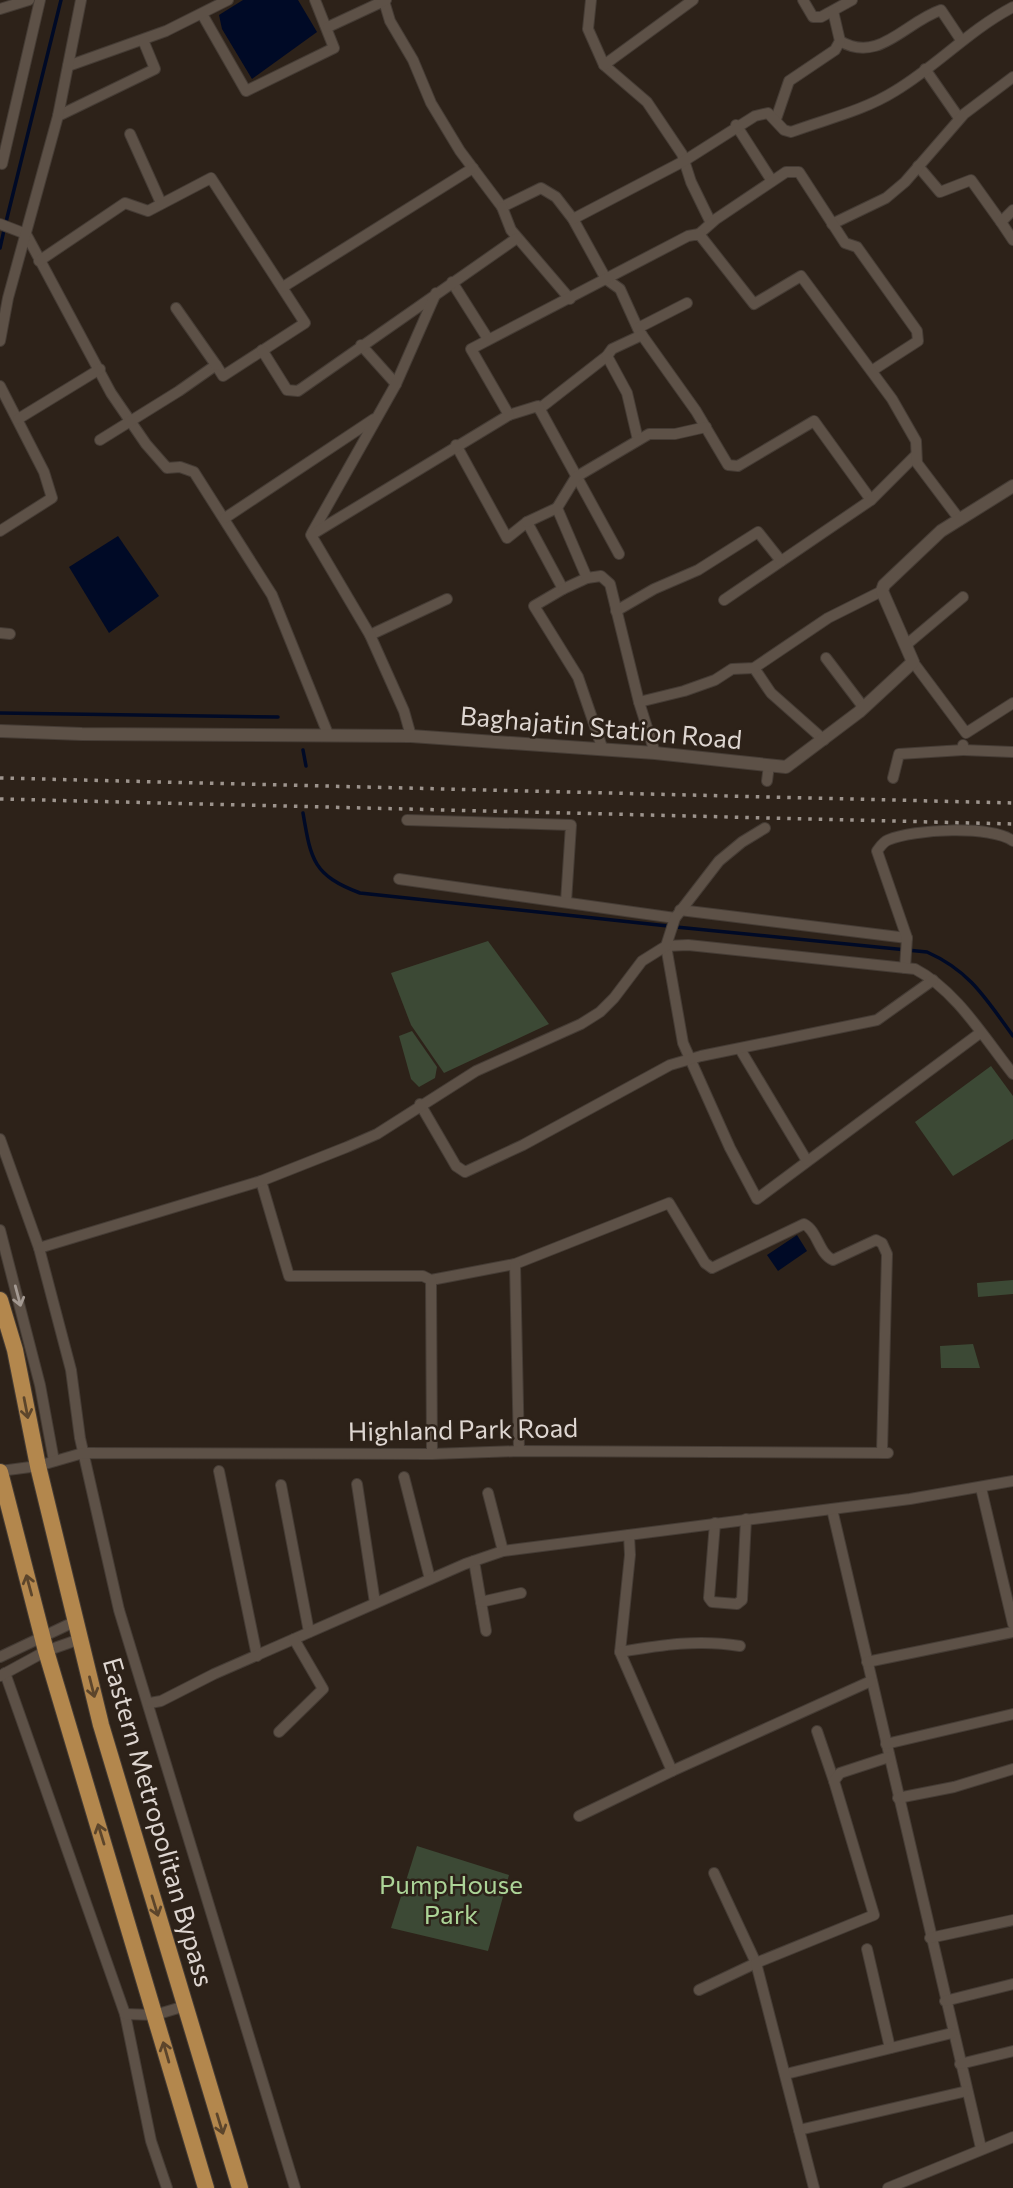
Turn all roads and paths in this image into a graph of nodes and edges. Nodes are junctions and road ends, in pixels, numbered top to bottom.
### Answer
1 (29, 0) edge
2 (40, 0) edge
3 (81, 0) edge
4 (228, 0) edge
5 (315, 0) edge
6 (591, 0) edge
7 (693, 0) edge
8 (803, 0) edge
9 (852, 0) edge
10 (385, 1) edge
11 (1013, 8) edge
12 (0, 9) edge
13 (833, 11) junction
14 (202, 13) junction
15 (328, 27) junction
16 (143, 40) junction
17 (961, 40) junction
18 (840, 41) junction
19 (604, 65) junction
20 (68, 66) junction
21 (925, 69) junction
22 (1013, 77) edge
23 (58, 116) junction
24 (959, 118) junction
25 (776, 119) junction
26 (736, 125) junction
27 (130, 135) dead end
28 (684, 161) junction
29 (918, 166) junction
30 (1, 168) edge
31 (473, 168) junction
32 (772, 181) junction
33 (161, 203) junction
34 (502, 208) junction
35 (1013, 210) edge
36 (573, 219) junction
37 (1001, 222) junction
38 (711, 223) junction
39 (832, 224) junction
40 (0, 225) edge
41 (26, 234) junction
42 (699, 234) junction
43 (517, 238) junction
44 (1013, 240) edge
45 (39, 261) junction
46 (606, 279) junction
47 (452, 282) junction
48 (283, 287) junction
49 (436, 293) junction
50 (570, 299) junction
51 (687, 303) dead end
52 (176, 308) dead end
53 (640, 332) junction
54 (488, 339) junction
55 (0, 341) edge
56 (361, 345) junction
57 (262, 350) junction
58 (607, 356) junction
59 (216, 365) junction
60 (100, 369) junction
61 (873, 370) junction
62 (396, 384) junction
63 (0, 386) edge
64 (539, 409) junction
65 (509, 415) junction
66 (377, 417) junction
67 (18, 419) junction
68 (131, 421) junction
69 (706, 427) junction
70 (100, 440) dead end
71 (638, 440) junction
72 (456, 445) junction
73 (915, 456) junction
74 (576, 477) junction
75 (1013, 486) edge
76 (871, 500) junction
77 (556, 508) junction
78 (225, 518) junction
79 (960, 520) junction
80 (527, 522) junction
81 (0, 531) edge
82 (311, 535) junction
83 (619, 554) dead end
84 (781, 561) junction
85 (587, 578) junction
86 (563, 589) junction
87 (882, 590) junction
88 (964, 597) dead end
89 (447, 599) dead end
90 (724, 600) dead end
91 (616, 611) junction
92 (370, 635) junction
93 (906, 645) junction
94 (826, 658) dead end
95 (913, 662) junction
96 (754, 668) junction
97 (639, 702) junction
98 (1013, 703) edge
99 (864, 708) junction
100 (0, 731) edge
101 (966, 733) junction
102 (328, 734) junction
103 (411, 736) junction
104 (824, 740) junction
105 (603, 750) junction
106 (963, 750) junction
107 (1013, 752) edge
108 (655, 753) junction
109 (769, 765) junction
110 (893, 778) dead end
111 (767, 781) dead end
112 (407, 820) dead end
113 (765, 828) dead end
114 (1013, 841) edge
115 (399, 878) dead end
116 (566, 902) junction
117 (678, 914) junction
118 (908, 938) junction
119 (666, 946) junction
120 (906, 964) junction
121 (933, 980) junction
122 (980, 1033) junction
123 (740, 1049) junction
124 (689, 1059) junction
125 (1013, 1074) edge
126 (420, 1104) junction
127 (0, 1139) edge
128 (807, 1161) junction
129 (261, 1181) junction
130 (0, 1230) edge
131 (39, 1248) junction
132 (514, 1264) junction
133 (430, 1280) junction
134 (0, 1300) edge
135 (519, 1451) junction
136 (83, 1454) junction
137 (432, 1454) junction
138 (54, 1461) junction
139 (38, 1466) junction
140 (219, 1471) dead end
141 (0, 1472) edge
142 (404, 1477) dead end
143 (1013, 1481) edge
144 (357, 1484) dead end
145 (282, 1485) dead end
146 (981, 1488) junction
147 (488, 1493) dead end
148 (832, 1508) junction
149 (746, 1519) junction
150 (715, 1523) junction
151 (629, 1535) junction
152 (503, 1551) junction
153 (474, 1561) junction
154 (430, 1579) junction
155 (521, 1593) dead end
156 (481, 1602) junction
157 (376, 1603) junction
158 (76, 1621) junction
159 (1013, 1624) edge
160 (486, 1631) dead end
161 (309, 1632) junction
162 (1013, 1632) edge
163 (80, 1639) junction
164 (294, 1639) junction
165 (45, 1643) junction
166 (740, 1646) dead end
167 (620, 1652) junction
168 (257, 1656) junction
169 (0, 1657) edge
170 (867, 1662) junction
171 (2, 1674) edge
172 (871, 1681) junction
173 (150, 1703) junction
174 (1013, 1714) edge
175 (817, 1731) dead end
176 (279, 1732) dead end
177 (886, 1744) junction
178 (888, 1757) junction
179 (1013, 1769) edge
180 (672, 1771) junction
181 (834, 1781) junction
182 (898, 1798) junction
183 (579, 1816) dead end
184 (714, 1873) dead end
185 (1013, 1920) edge
186 (930, 1938) junction
187 (867, 1949) dead end
188 (756, 1963) junction
189 (1013, 1984) edge
190 (699, 1990) dead end
191 (945, 2001) junction
192 (186, 2006) junction
193 (125, 2014) junction
194 (155, 2015) junction
195 (952, 2034) junction
196 (890, 2049) junction
197 (1013, 2051) edge
198 (960, 2064) junction
199 (786, 2074) junction
200 (967, 2091) junction
201 (799, 2130) junction
202 (1013, 2137) edge
203 (981, 2148) junction
204 (167, 2188) edge
205 (206, 2188) edge
206 (240, 2188) edge
207 (295, 2188) edge
208 (814, 2188) edge
209 (887, 2188) edge

1 - 12 street
2 - 30 street
3 - 20 street
4 - 14 street
5 - 15 street
6 - 19 street
7 - 19 street
8 - 13 street
9 - 13 street
10 - 15 street
10 - 31 street
11 - 17 street
13 - 18 street
14 - 15 street
14 - 16 street
16 - 20 street
16 - 23 street
17 - 18 street
17 - 21 street
18 - 25 street
19 - 28 street
20 - 23 street
21 - 24 street
21 - 25 street
22 - 24 street
23 - 41 street
24 - 29 street
25 - 26 street
26 - 28 street
26 - 32 street
27 - 33 street
28 - 36 street
28 - 38 street
29 - 37 street
29 - 39 street
31 - 34 street
31 - 48 street
32 - 38 street
32 - 39 street
33 - 45 street
33 - 48 street
34 - 36 street
34 - 43 street
35 - 37 street
36 - 46 street
37 - 44 street
38 - 42 street
39 - 61 street
40 - 41 street
41 - 45 street
41 - 55 street
42 - 46 street
42 - 61 street
43 - 47 street
43 - 50 street
45 - 60 street
46 - 50 street
46 - 53 street
47 - 49 street
47 - 54 street
48 - 57 street
49 - 56 street
49 - 62 street
50 - 54 street
51 - 53 street
52 - 59 street
53 - 58 street
53 - 69 street
54 - 65 street
56 - 57 street
56 - 62 street
57 - 59 street
58 - 64 street
58 - 71 street
59 - 68 street
60 - 67 street
60 - 68 street
61 - 73 street
62 - 66 street
63 - 67 street
64 - 65 street
64 - 74 street
65 - 72 street
66 - 78 street
66 - 82 street
67 - 81 street
68 - 70 street
68 - 78 street
69 - 71 street
69 - 76 street
71 - 74 street
72 - 80 street
72 - 82 street
73 - 76 street
73 - 79 street
74 - 77 street
74 - 83 street
75 - 79 street
76 - 84 street
77 - 80 street
77 - 85 street
78 - 102 street
79 - 87 street
80 - 86 street
82 - 92 street
84 - 90 street
84 - 91 street
85 - 86 street
85 - 91 street
86 - 105 street
87 - 93 street
87 - 96 street
88 - 93 street
89 - 92 street
91 - 97 street
92 - 103 street
93 - 95 street
94 - 99 street
95 - 99 street, Baghajatin Station Road
95 - 101 street
96 - 97 street
96 - 104 street
97 - 108 street
98 - 101 street
99 - 104 street, Baghajatin Station Road
100 - 102 street, Baghajatin Station Road
101 - 106 street
102 - 103 street, Baghajatin Station Road
103 - 105 street, Baghajatin Station Road
104 - 109 street, Baghajatin Station Road
105 - 108 street, Baghajatin Station Road
106 - 107 street
106 - 110 street
108 - 109 street, Baghajatin Station Road
109 - 111 street
112 - 116 street
113 - 117 street
114 - 118 street
115 - 116 street
116 - 117 street
117 - 118 street
117 - 119 street
118 - 120 street
119 - 120 street
119 - 124 street
119 - 126 street
120 - 121 street
121 - 122 street
121 - 123 street
122 - 125 street
122 - 128 street
123 - 124 street
123 - 128 street
124 - 126 street
124 - 128 street
126 - 129 street
127 - 131 street
129 - 131 street
129 - 133 street
130 -> 138 street
131 - 136 street
132 - 133 street
132 - 135 street
132 - 135 street, Highland Park Road
133 - 137 street
134 -> 139 main road, Eastern Metropolitan Bypass
135 - 137 street, Highland Park Road
136 - 137 street, Highland Park Road
136 - 138 street, Highland Park Road
136 - 173 street
138 - 139 street, Highland Park Road
139 - 141 street, Highland Park Road
139 - 158 main road, Eastern Metropolitan Bypass
140 - 168 street
165 -> 141 main road
142 - 154 street
143 - 146 street
144 - 157 street
145 - 161 street
146 - 148 street
146 - 159 street
147 - 152 street
148 - 149 street
148 - 170 street
149 - 150 street
149 - 150 street
150 - 151 street
151 - 152 street
151 - 167 street
152 - 153 street
153 - 154 street
153 - 156 street
154 - 157 street
155 - 156 street
156 - 160 street
157 - 161 street
158 - 163 main road, Eastern Metropolitan Bypass
158 - 165 street
161 - 164 street
162 - 170 street
163 - 165 street
163 -> 192 main road, Eastern Metropolitan Bypass
164 - 168 street
164 - 176 street
165 - 169 street
165 - 171 street
194 -> 165 main road
166 - 167 street
167 - 180 street
168 - 173 street
170 - 172 street
171 - 193 street
172 - 177 street
172 - 180 street
173 - 207 street
174 - 177 street
175 - 181 street
177 - 178 street
178 - 181 street
178 - 182 street
179 - 182 street
180 - 183 street
181 - 188 street
182 - 186 street
184 - 188 street
185 - 186 street
186 - 191 street
187 - 196 street
188 - 190 street
188 - 199 street
189 - 191 street
191 - 195 street
192 - 194 street
192 -> 206 main road, Eastern Metropolitan Bypass
193 - 194 street
193 - 204 street
205 -> 194 main road
195 - 196 street
195 - 198 street
196 - 199 street
197 - 198 street
198 - 200 street
199 - 201 street
200 - 201 street
200 - 203 street
201 - 208 street
202 - 203 street
203 - 209 street

